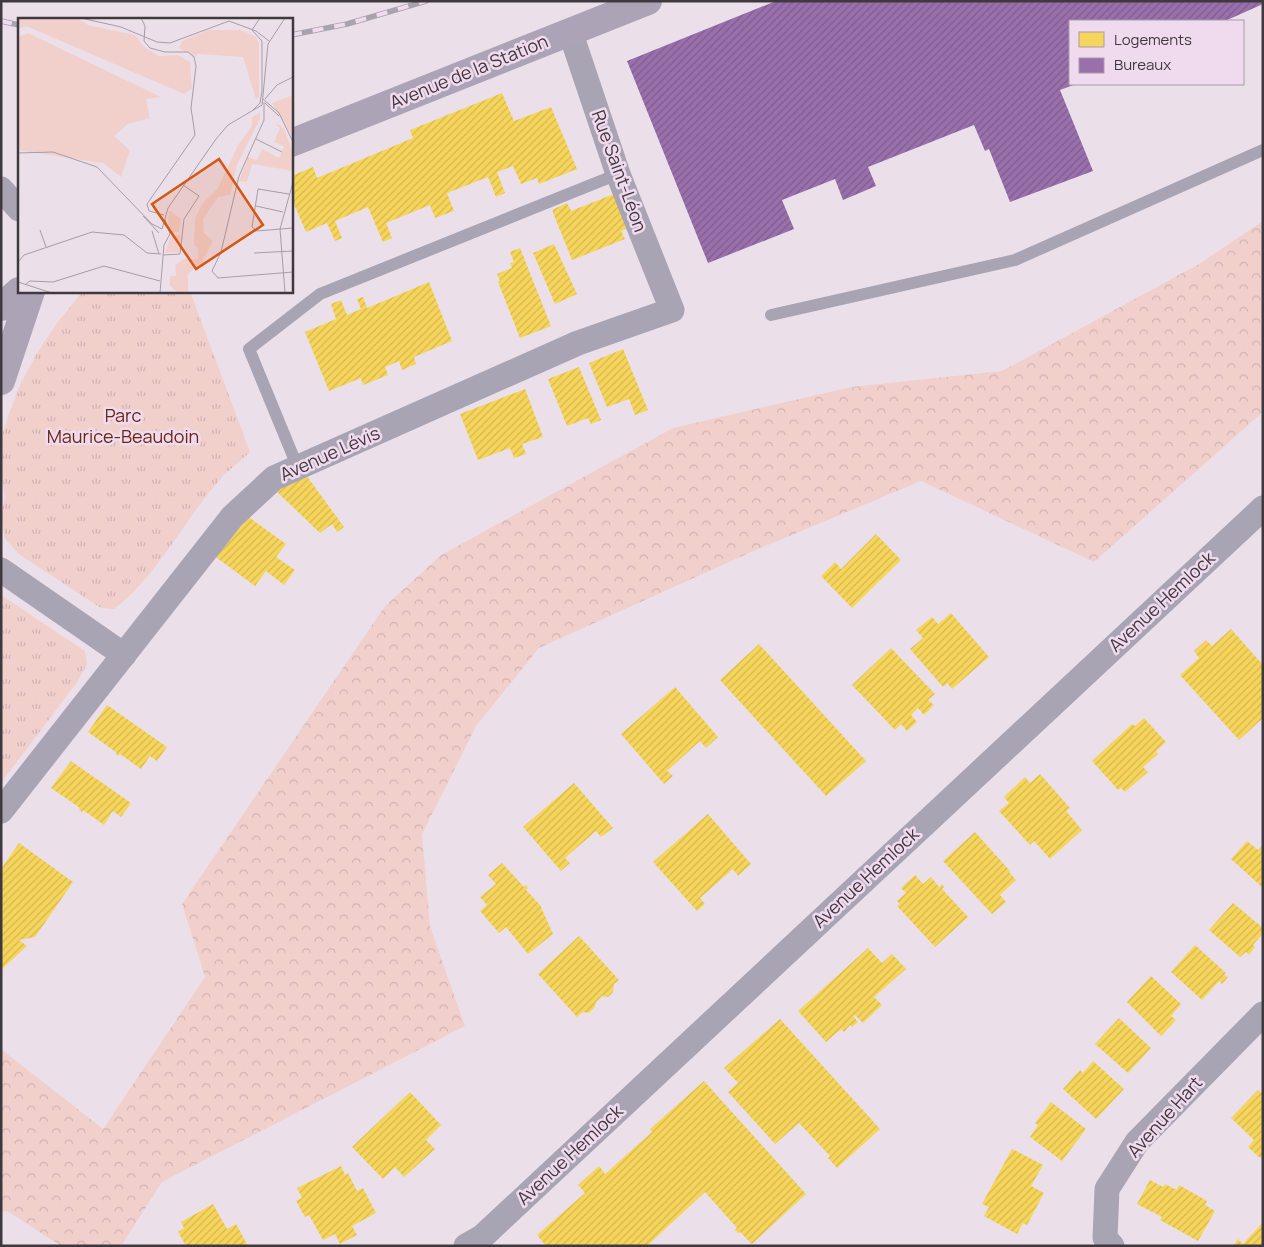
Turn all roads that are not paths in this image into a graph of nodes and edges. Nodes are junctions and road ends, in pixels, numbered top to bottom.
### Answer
1 (648, 1) edge
2 (570, 31) junction
3 (292, 143) edge
4 (1263, 150) edge
5 (618, 174) junction
6 (1, 189) edge
7 (18, 208) edge
8 (18, 292) edge
9 (31, 292) edge
10 (1, 307) edge
11 (672, 310) joint
12 (771, 315) dead end
13 (1, 381) edge
14 (298, 468) junction
15 (1263, 508) edge
16 (1, 570) edge
17 (124, 655) junction
18 (1, 811) edge
19 (1263, 1014) edge
20 (1108, 1242) edge
21 (466, 1246) edge

1 - 2 main road, Avenue de la Station
2 - 3 main road, Avenue de la Station
2 - 5 street, Rue Saint-Léon
4 - 12 lane
5 - 11 street, Rue Saint-Léon
5 - 14 lane
6 - 7 street
8 - 10 main road
9 - 13 main road
11 - 14 street, Avenue Lévis
14 - 17 street, Avenue Lévis
15 - 21 street, Avenue Hemlock
16 - 17 street
17 - 18 street, Avenue Lévis
19 - 20 street, Avenue Hart

